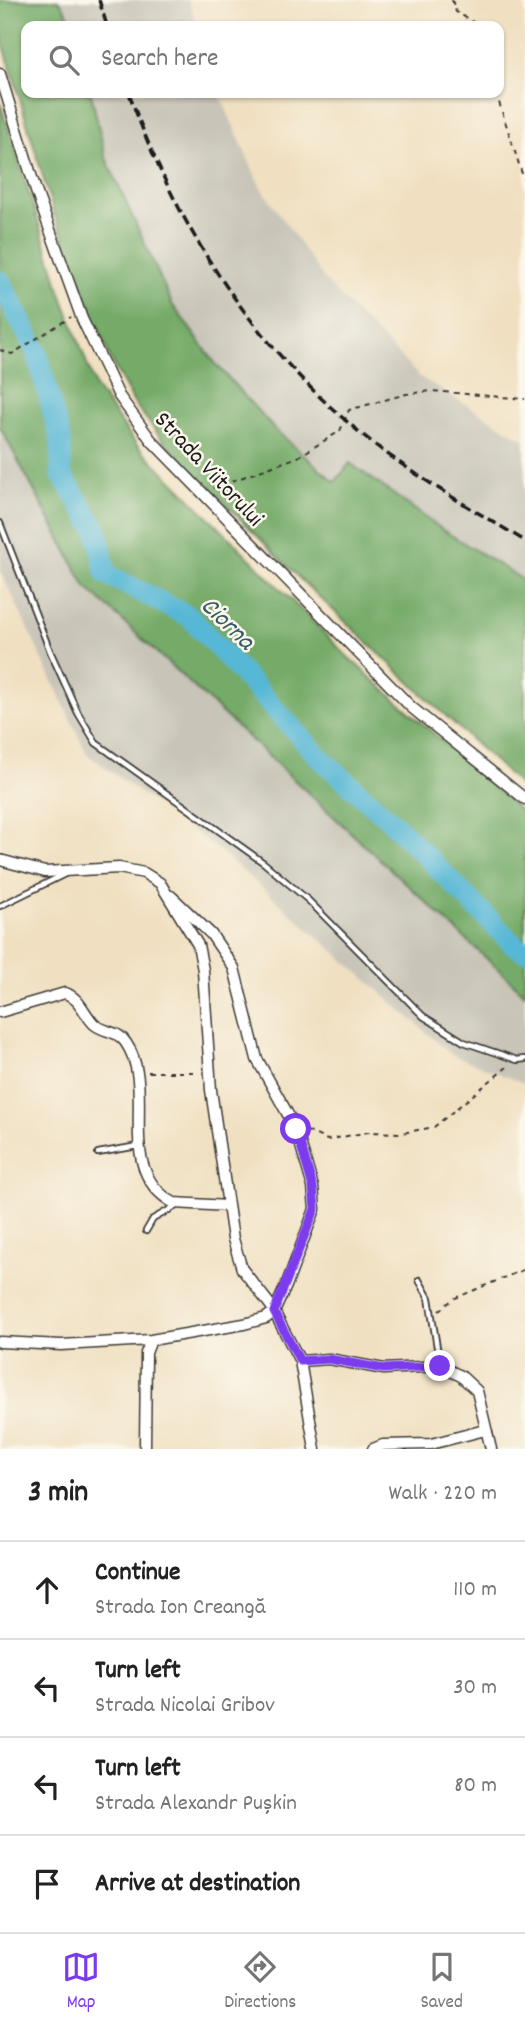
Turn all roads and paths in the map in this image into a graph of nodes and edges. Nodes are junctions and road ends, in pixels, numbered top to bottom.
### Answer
1 (452, 0) edge
2 (471, 21) edge
3 (0, 74) edge
4 (498, 98) edge
5 (525, 183) edge
6 (79, 312) junction
7 (0, 350) edge
8 (525, 399) edge
9 (199, 492) junction
10 (0, 523) edge
11 (525, 799) edge
12 (0, 860) edge
13 (71, 871) junction
14 (165, 891) junction
15 (0, 906) edge
16 (0, 1012) edge
17 (517, 1060) junction
18 (525, 1061) edge
19 (210, 1072) junction
20 (137, 1075) junction
21 (298, 1135) junction
22 (138, 1146) junction
23 (98, 1153) dead end
24 (178, 1205) junction
25 (228, 1206) junction
26 (146, 1231) dead end
27 (525, 1269) edge
28 (419, 1280) dead end
29 (274, 1312) junction
30 (434, 1329) junction
31 (151, 1340) junction
32 (0, 1342) edge
33 (300, 1361) junction
34 (440, 1366) junction
35 (485, 1430) junction
36 (145, 1449) edge
37 (315, 1449) edge
38 (373, 1449) edge
39 (491, 1449) edge

1 - 2 path
3 - 6 street, Strada Viitorului
4 - 5 path
6 - 7 path
6 - 9 street, Strada Viitorului
8 - 9 path
9 - 11 street, Strada Viitorului
10 - 17 lane
12 - 13 street
13 - 14 street
13 - 15 lane
14 - 19 street
14 - 21 street
16 - 20 street
17 - 18 lane
17 - 21 path
19 - 20 path
19 - 25 street
20 - 22 street
21 - 29 street
22 - 23 lane
22 - 24 street
24 - 25 street
24 - 26 lane
25 - 29 street
27 - 30 path
28 - 30 lane
29 - 31 street
29 - 33 street
30 - 34 lane
31 - 32 street
31 - 36 street
33 - 34 street
33 - 37 street
34 - 35 street
35 - 38 street
35 - 39 street

